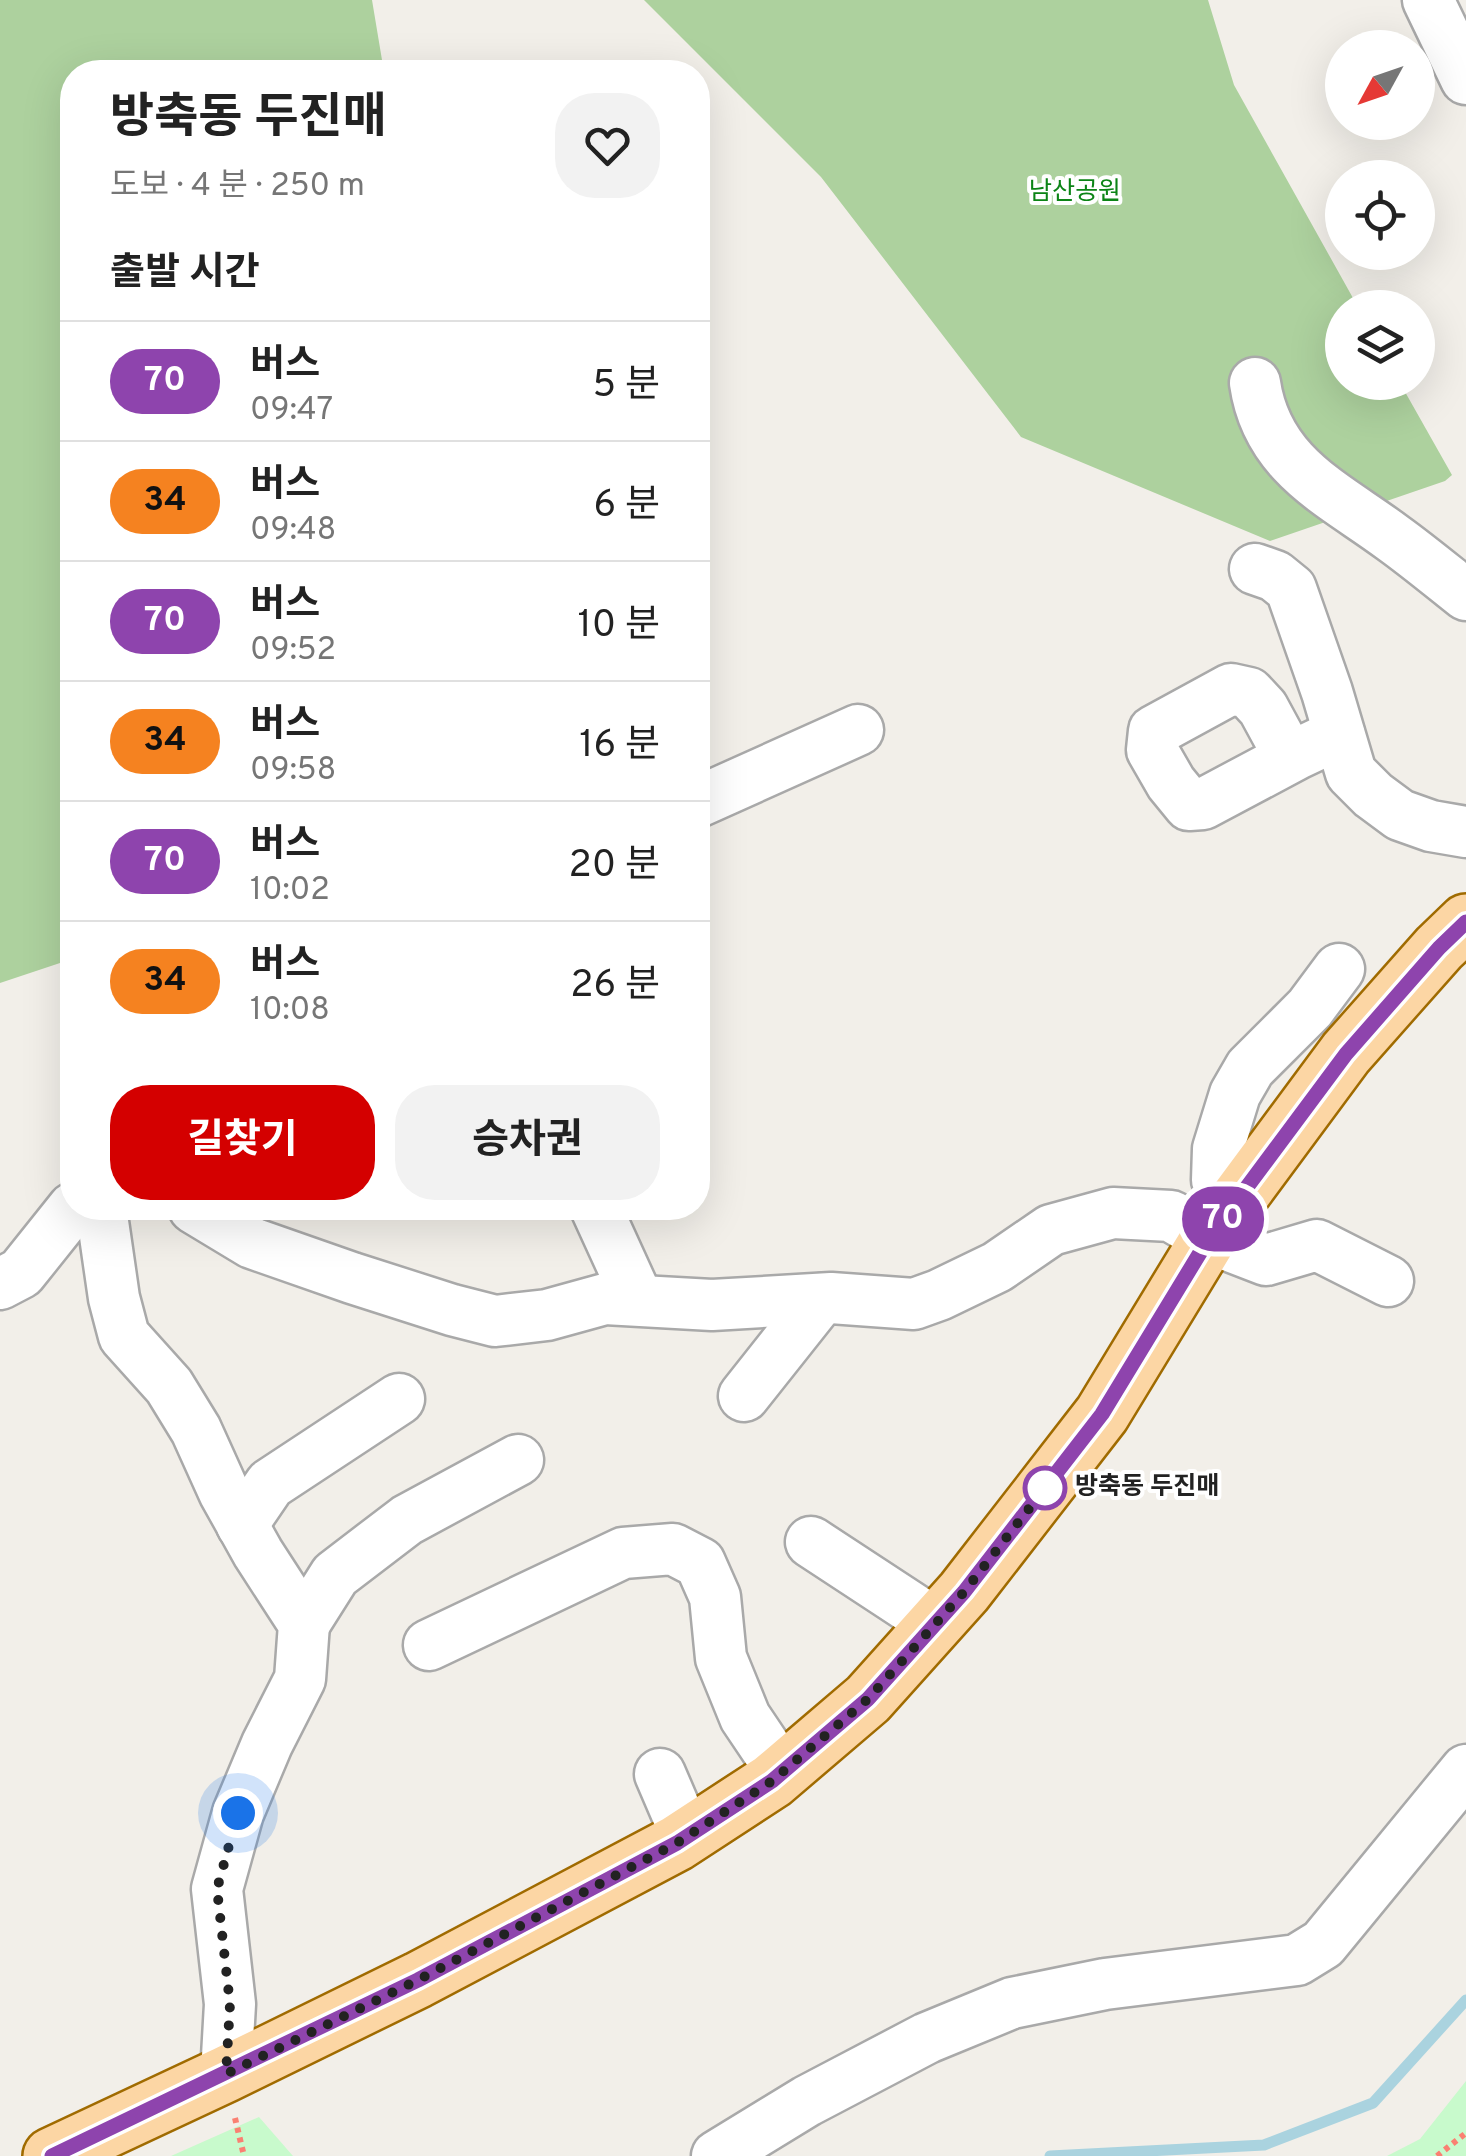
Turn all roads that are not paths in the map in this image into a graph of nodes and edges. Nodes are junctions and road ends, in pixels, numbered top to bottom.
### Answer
1 (1428, 0) edge
2 (1466, 79) edge
3 (1255, 383) dead end
4 (1255, 568) dead end
5 (1466, 596) edge
6 (858, 730) dead end
7 (710, 797) edge
8 (1466, 832) edge
9 (1466, 922) edge
10 (1339, 969) dead end
11 (63, 1220) edge
12 (103, 1220) edge
13 (214, 1220) edge
14 (601, 1220) edge
15 (1219, 1224) junction
16 (1388, 1281) dead end
17 (0, 1284) edge
18 (821, 1299) junction
19 (638, 1300) junction
20 (744, 1396) dead end
21 (399, 1399) dead end
22 (518, 1460) dead end
23 (242, 1525) junction
24 (812, 1542) dead end
25 (304, 1624) junction
26 (936, 1624) junction
27 (428, 1645) dead end
28 (1466, 1770) edge
29 (782, 1772) junction
30 (660, 1774) dead end
31 (687, 1837) junction
32 (226, 2074) junction
33 (52, 2156) edge
34 (717, 2156) edge

1 - 2 street
3 - 5 street
4 - 8 street
6 - 7 street
9 - 15 main road
10 - 15 street
11 - 17 street
12 - 23 street
13 - 19 street
14 - 19 street
15 - 16 street
15 - 18 street
15 - 26 main road
18 - 19 street
18 - 20 street
21 - 23 street
22 - 25 street
23 - 25 street
24 - 26 street
25 - 32 street
26 - 29 main road
27 - 29 street
28 - 34 street
29 - 31 main road
30 - 31 street
31 - 32 main road
32 - 33 main road

